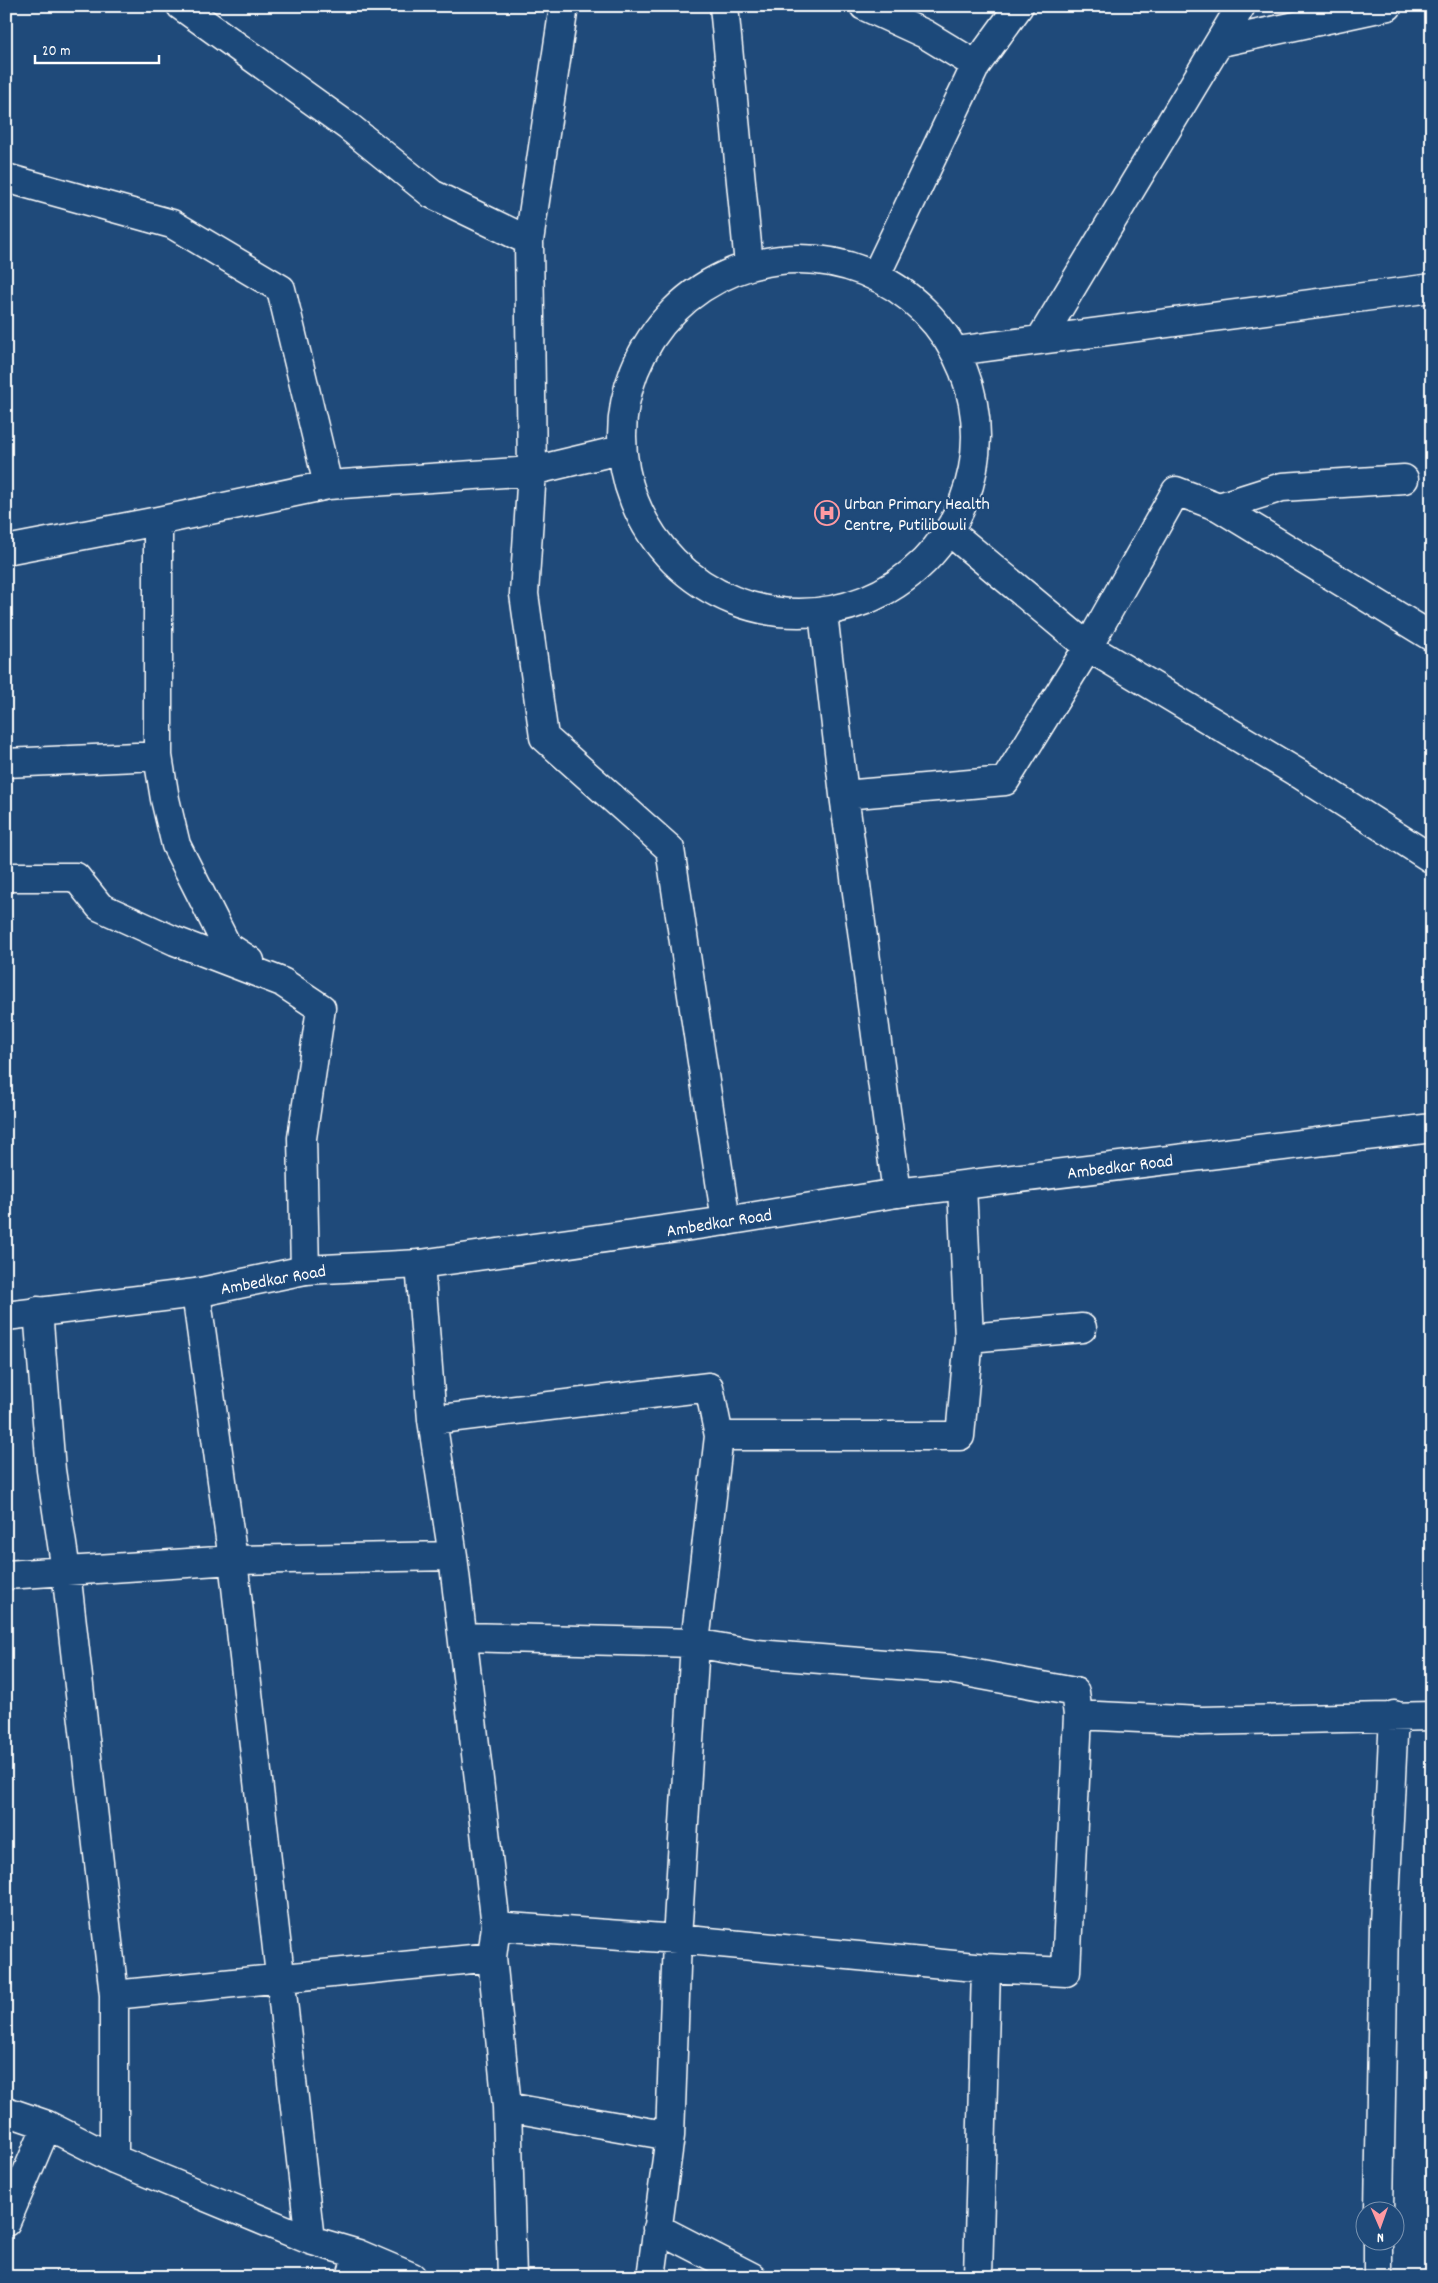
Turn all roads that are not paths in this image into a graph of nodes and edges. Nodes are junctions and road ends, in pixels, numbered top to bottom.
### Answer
1 (180, 6) edge
2 (564, 6) edge
3 (724, 6) edge
4 (864, 6) edge
5 (1019, 6) edge
6 (1242, 6) edge
7 (1388, 6) edge
8 (1221, 42) junction
9 (976, 65) junction
10 (6, 178) edge
11 (529, 241) junction
12 (749, 265) junction
13 (876, 275) junction
14 (1432, 288) edge
15 (1040, 340) junction
16 (956, 351) junction
17 (620, 450) junction
18 (532, 471) junction
19 (1404, 479) dead end
20 (328, 485) junction
21 (1219, 507) junction
22 (158, 522) junction
23 (949, 531) junction
24 (6, 550) edge
25 (823, 613) junction
26 (1432, 637) edge
27 (1088, 647) junction
28 (158, 756) junction
29 (6, 763) edge
30 (844, 795) junction
31 (1432, 859) edge
32 (6, 877) edge
33 (282, 982) junction
34 (1432, 1128) edge
35 (962, 1186) junction
36 (897, 1194) junction
37 (726, 1221) junction
38 (420, 1264) junction
39 (305, 1270) junction
40 (196, 1293) junction
41 (38, 1311) junction
42 (6, 1316) edge
43 (1082, 1328) dead end
44 (969, 1338) junction
45 (432, 1420) junction
46 (719, 1436) junction
47 (453, 1556) junction
48 (233, 1560) junction
49 (66, 1571) junction
50 (6, 1575) edge
51 (463, 1637) junction
52 (695, 1643) junction
53 (1078, 1715) junction
54 (1394, 1715) junction
55 (1432, 1716) edge
56 (496, 1926) junction
57 (676, 1939) junction
58 (492, 1958) junction
59 (986, 1968) junction
60 (280, 1979) junction
61 (114, 1995) junction
62 (507, 2106) junction
63 (6, 2112) edge
64 (47, 2125) junction
65 (670, 2136) junction
66 (114, 2159) junction
67 (1379, 2200) edge
68 (6, 2222) edge
69 (657, 2228) junction
70 (310, 2240) junction
71 (1378, 2250) edge
72 (355, 2265) edge
73 (412, 2277) edge
74 (512, 2277) edge
75 (651, 2277) edge
76 (752, 2277) edge
77 (978, 2277) edge
78 (1378, 2277) edge

1 - 11 street
2 - 11 street
3 - 12 street
4 - 9 street
5 - 9 street
6 - 8 street
7 - 8 street
8 - 15 street
9 - 13 street
10 - 20 street
11 - 18 street
12 - 13 street
12 - 17 street
13 - 16 street
14 - 15 street
15 - 16 street
16 - 23 street
17 - 18 street
17 - 25 street
18 - 20 street
18 - 37 street
19 - 21 street
20 - 22 street
21 - 26 street
21 - 27 street
22 - 24 street
22 - 28 street
23 - 25 street
23 - 27 street
25 - 30 street
27 - 30 street
27 - 31 street
28 - 29 street
28 - 33 street
30 - 36 street
32 - 33 street
33 - 39 street
34 - 35 street, Ambedkar Road
35 - 36 street, Ambedkar Road
35 - 44 street
36 - 37 street, Ambedkar Road
37 - 38 street, Ambedkar Road
38 - 39 street, Ambedkar Road
38 - 45 street
39 - 40 street, Ambedkar Road
40 - 41 street, Ambedkar Road
40 - 48 street
41 - 42 street, Ambedkar Road
41 - 49 street
43 - 44 street
44 - 46 street
45 - 46 street
45 - 47 street
46 - 52 street
47 - 48 street
47 - 51 street
48 - 49 street
48 - 60 street
49 - 50 street
49 - 61 street
51 - 52 street
51 - 56 street
52 - 53 street
52 - 57 street
53 - 54 street
53 - 59 street
54 - 55 street
54 - 67 street
56 - 57 street
56 - 58 street
57 - 59 street
57 - 65 street
58 - 60 street
58 - 62 street
59 - 77 street
60 - 61 street
60 - 70 street
61 - 66 street
62 - 65 street
62 - 74 street
63 - 64 street
64 - 66 street
64 - 68 street
65 - 69 street
66 - 70 street
69 - 75 street
69 - 76 street
70 - 72 street
71 - 78 street
72 - 73 street

